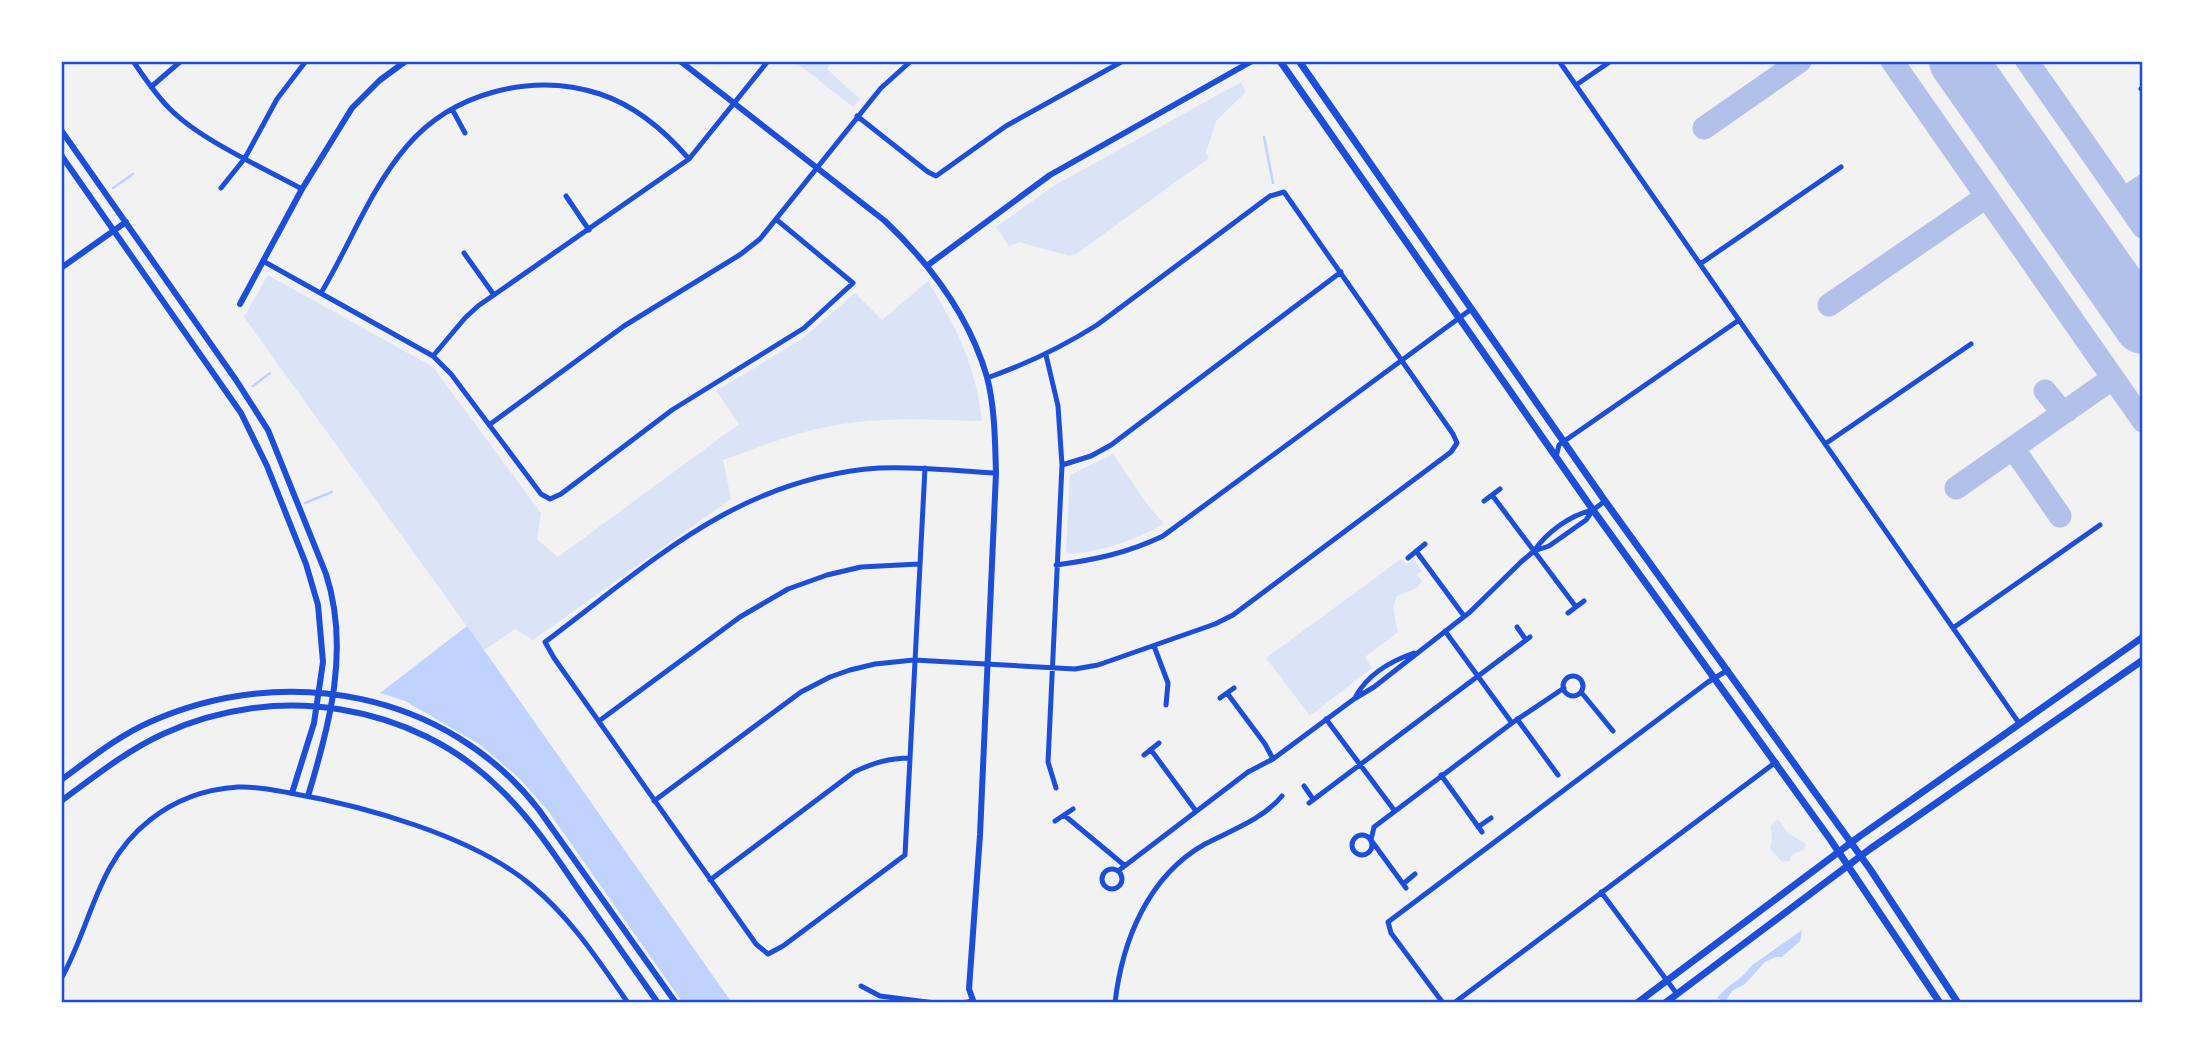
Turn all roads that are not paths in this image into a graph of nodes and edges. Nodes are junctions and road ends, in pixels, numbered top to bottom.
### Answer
1 (133, 61) edge
2 (181, 61) edge
3 (306, 61) edge
4 (406, 61) edge
5 (680, 61) edge
6 (768, 61) edge
7 (911, 61) edge
8 (1123, 61) edge
9 (1252, 61) edge
10 (1280, 61) edge
11 (1299, 61) edge
12 (1559, 61) edge
13 (1611, 61) edge
14 (1576, 85) junction
15 (151, 87) junction
16 (735, 103) junction
17 (452, 109) junction
18 (858, 116) junction
19 (61, 130) edge
20 (465, 133) dead end
21 (61, 155) edge
22 (245, 158) junction
23 (689, 159) junction
24 (1842, 167) dead end
25 (817, 168) junction
26 (221, 188) dead end
27 (302, 189) junction
28 (566, 196) dead end
29 (777, 220) junction
30 (126, 222) junction
31 (115, 230) junction
32 (589, 230) junction
33 (464, 253) dead end
34 (263, 261) junction
35 (1700, 264) junction
36 (928, 265) junction
37 (61, 268) edge
38 (1341, 272) junction
39 (321, 293) junction
40 (494, 295) junction
41 (240, 304) dead end
42 (1471, 310) junction
43 (1459, 318) junction
44 (1739, 320) junction
45 (1971, 344) dead end
46 (1046, 355) junction
47 (433, 356) junction
48 (1401, 359) junction
49 (987, 378) junction
50 (489, 425) junction
51 (1563, 442) junction
52 (1825, 444) junction
53 (1556, 457) junction
54 (1062, 466) junction
55 (925, 468) junction
56 (996, 473) junction
57 (1500, 489) dead end
58 (1492, 495) junction
59 (1484, 501) dead end
60 (1605, 501) junction
61 (1593, 510) junction
62 (2101, 525) dead end
63 (1550, 533) junction
64 (1556, 541) junction
65 (1425, 544) dead end
66 (1416, 551) junction
67 (1534, 551) junction
68 (1408, 558) dead end
69 (919, 564) junction
70 (1056, 565) junction
71 (1584, 601) dead end
72 (1576, 607) junction
73 (1568, 613) dead end
74 (1464, 617) junction
75 (1517, 627) dead end
76 (1953, 628) junction
77 (1445, 631) junction
78 (2143, 637) edge
79 (1154, 646) junction
80 (1418, 652) junction
81 (914, 660) junction
82 (2143, 660) edge
83 (988, 664) junction
84 (1052, 667) junction
85 (1728, 670) junction
86 (1478, 676) junction
87 (1715, 677) junction
88 (1234, 688) dead end
89 (1564, 688) junction
90 (326, 692) junction
91 (1581, 692) junction
92 (1227, 693) junction
93 (1220, 698) dead end
94 (1354, 699) junction
95 (1166, 705) dead end
96 (324, 707) junction
97 (1326, 719) junction
98 (1515, 721) junction
99 (599, 722) junction
100 (2019, 723) junction
101 (1613, 731) dead end
102 (1159, 744) dead end
103 (1151, 750) junction
104 (1143, 755) dead end
105 (910, 758) junction
106 (1273, 759) junction
107 (1776, 762) junction
108 (1360, 764) junction
109 (1441, 775) junction
110 (1558, 775) dead end
111 (61, 780) edge
112 (1304, 786) dead end
113 (1056, 788) dead end
114 (292, 793) junction
115 (308, 796) junction
116 (1282, 796) dead end
117 (654, 801) junction
118 (61, 802) edge
119 (1073, 809) dead end
120 (1394, 810) junction
121 (1196, 811) junction
122 (1064, 815) junction
123 (1491, 818) dead end
124 (1055, 821) dead end
125 (1851, 842) junction
126 (1838, 851) junction
127 (1861, 856) junction
128 (1124, 865) junction
129 (1848, 866) junction
130 (1118, 871) dead end
131 (1415, 874) dead end
132 (710, 880) junction
133 (1601, 892) junction
134 (61, 979) edge
135 (1667, 981) junction
136 (861, 986) dead end
137 (1677, 994) junction
138 (973, 1002) edge
139 (628, 1003) edge
140 (658, 1003) edge
141 (676, 1003) edge
142 (935, 1003) edge
143 (963, 1003) edge
144 (1115, 1003) edge
145 (1443, 1003) edge
146 (1454, 1003) edge
147 (1637, 1003) edge
148 (1665, 1003) edge
149 (1940, 1003) edge
150 (1958, 1003) edge

1 - 15 street
2 - 15 street
3 - 22 street
4 - 27 street
5 - 16 street
6 - 16 street
7 - 18 street
8 - 18 street
9 - 36 street
10 - 43 main road
11 - 42 main road
12 - 14 street
13 - 14 street
14 - 35 street
15 - 22 street
16 - 23 street
16 - 25 street
17 - 20 street
17 - 23 street
17 - 39 street
18 - 25 street
19 - 30 street
21 - 31 street
22 - 26 street
22 - 27 street
23 - 32 street
24 - 35 street
25 - 29 street
25 - 36 street
27 - 34 street
28 - 32 street
29 - 50 street
29 - 50 street
30 - 31 street
30 - 90 street
31 - 37 street
31 - 90 street
32 - 40 street
33 - 40 street
34 - 39 street
34 - 41 street
35 - 44 street
36 - 49 street
38 - 46 street
38 - 48 street
38 - 54 street
39 - 47 street
40 - 47 street
42 - 43 street
42 - 51 main road
43 - 48 street
43 - 53 main road
44 - 51 street
44 - 52 street
45 - 52 street
46 - 49 street
46 - 54 street
47 - 50 street
48 - 70 street
48 - 79 street
49 - 56 street
51 - 53 street
51 - 60 main road
52 - 76 street
53 - 61 main road
54 - 70 street
55 - 56 street
55 - 69 street
55 - 99 street
56 - 83 street
57 - 58 street
58 - 59 street
58 - 67 street
60 - 61 street
60 - 85 main road
61 - 63 street
61 - 64 street
61 - 87 main road
62 - 76 street
63 - 64 street
63 - 67 street
64 - 67 street
65 - 66 street
66 - 68 street
66 - 74 street
67 - 72 street
67 - 74 street
69 - 81 street
69 - 99 street
70 - 84 street
71 - 72 street
72 - 73 street
74 - 77 street
75 - 86 street
76 - 100 street
77 - 80 street
77 - 86 street
78 - 100 main road
79 - 84 street
79 - 95 street
80 - 94 street
80 - 94 street
81 - 83 street
81 - 105 street
81 - 117 street
82 - 127 main road
83 - 84 street
83 - 138 street
84 - 113 street
85 - 87 street
85 - 125 main road
86 - 98 street
86 - 108 street
87 - 107 main road
87 - 145 street
88 - 92 street
89 - 91 street
89 - 91 street
89 - 98 street
90 - 96 street
90 - 96 street
90 - 111 street
90 - 141 street
91 - 101 street
92 - 93 street
92 - 106 street
94 - 97 street
96 - 114 street
96 - 115 street
96 - 118 street
96 - 140 street
97 - 106 street
97 - 108 street
98 - 109 street
98 - 110 street
99 - 117 street
100 - 125 main road
102 - 103 street
103 - 104 street
103 - 121 street
105 - 132 street
105 - 132 street
106 - 121 street
107 - 126 main road
107 - 133 street
108 - 112 street
108 - 120 street
109 - 120 street
109 - 123 street
114 - 115 street
114 - 134 street
115 - 139 street
116 - 144 street
117 - 132 street
119 - 122 street
120 - 131 street
121 - 128 street
122 - 124 street
122 - 128 street
125 - 126 main road
125 - 127 main road
126 - 129 main road
126 - 135 main road
127 - 129 main road
127 - 150 main road
128 - 130 street
129 - 137 main road
129 - 149 main road
133 - 135 street
133 - 146 street
135 - 137 street
135 - 147 main road
136 - 142 street
137 - 148 main road
138 - 143 street

